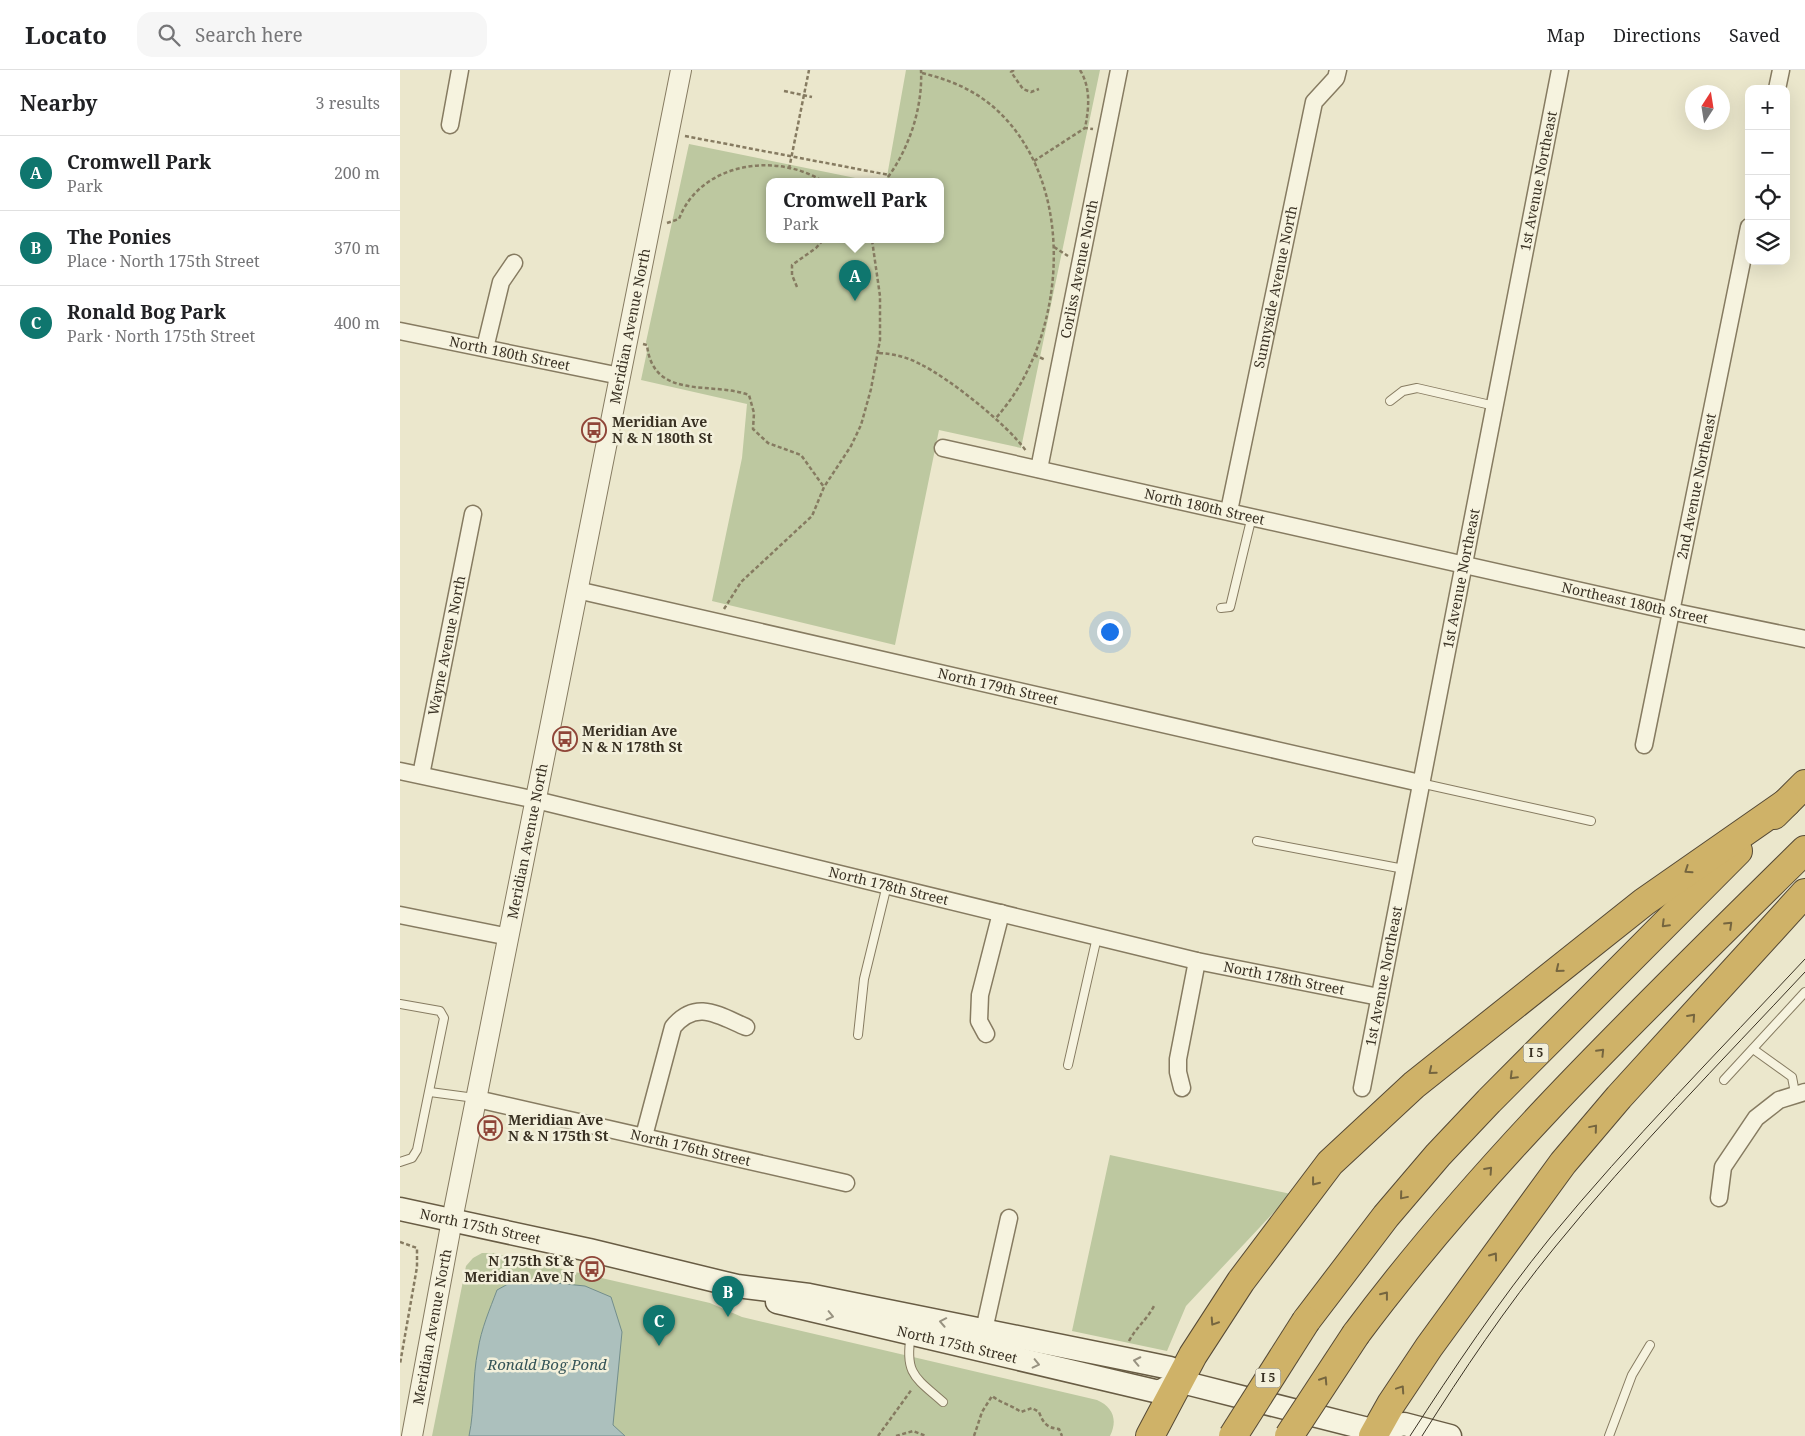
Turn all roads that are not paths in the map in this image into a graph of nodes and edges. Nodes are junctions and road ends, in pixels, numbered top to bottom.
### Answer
1 (460, 70) edge
2 (681, 70) edge
3 (1119, 70) edge
4 (1338, 70) edge
5 (1560, 70) edge
6 (1781, 70) edge
7 (1778, 85) edge
8 (450, 125) dead end
9 (1745, 246) edge
10 (514, 263) dead end
11 (400, 331) edge
12 (485, 348) junction
13 (620, 376) junction
14 (1390, 401) dead end
15 (1495, 406) junction
16 (943, 448) dead end
17 (1038, 469) junction
18 (1228, 511) junction
19 (473, 514) dead end
20 (1252, 516) junction
21 (1465, 563) junction
22 (577, 590) junction
23 (1221, 608) dead end
24 (1670, 611) junction
25 (1805, 639) edge
26 (1644, 745) dead end
27 (400, 771) edge
28 (421, 775) junction
29 (1420, 783) junction
30 (1805, 784) edge
31 (536, 800) junction
32 (1786, 803) junction
33 (1590, 822) dead end
34 (1257, 841) dead end
35 (1805, 850) edge
36 (1404, 869) junction
37 (886, 885) junction
38 (1805, 893) edge
39 (1001, 913) junction
40 (400, 915) edge
41 (1097, 936) junction
42 (509, 937) junction
43 (1197, 961) junction
44 (1805, 992) edge
45 (1378, 997) junction
46 (400, 1004) edge
47 (746, 1027) dead end
48 (986, 1034) dead end
49 (858, 1035) dead end
50 (1753, 1049) junction
51 (1068, 1065) dead end
52 (1724, 1080) dead end
53 (1182, 1088) dead end
54 (1362, 1088) dead end
55 (430, 1092) junction
56 (1800, 1093) edge
57 (476, 1099) junction
58 (644, 1136) junction
59 (400, 1162) edge
60 (846, 1183) dead end
61 (1719, 1198) dead end
62 (400, 1209) edge
63 (1009, 1218) dead end
64 (452, 1220) junction
65 (737, 1286) junction
66 (984, 1330) junction
67 (911, 1335) junction
68 (1650, 1345) dead end
69 (1178, 1381) junction
70 (943, 1402) dead end
71 (1377, 1434) edge
72 (412, 1436) edge
73 (1150, 1436) edge
74 (1233, 1436) edge
75 (1289, 1436) edge
76 (1450, 1436) edge
77 (1609, 1436) edge

1 - 8 street
2 - 13 street, Meridian Avenue North
3 - 17 street, Corliss Avenue North
4 - 18 street, Sunnyside Avenue North
5 - 15 street, 1st Avenue Northeast
6 - 7 street
9 - 24 street, 2nd Avenue Northeast
10 - 12 street
11 - 12 street, North 180th Street
12 - 13 street, North 180th Street
13 - 22 street, Meridian Avenue North
14 - 15 lane
15 - 21 street, 1st Avenue Northeast
16 - 17 street, North 180th Street
17 - 18 street, North 180th Street
18 - 20 street, North 180th Street
19 - 28 street, Wayne Avenue North
20 - 21 street, North 180th Street
20 - 23 lane
21 - 24 street, Northeast 180th Street
21 - 29 street, 1st Avenue Northeast
22 - 29 street, North 179th Street
22 - 31 street, Meridian Avenue North
24 - 25 street, Northeast 180th Street
24 - 26 street, 2nd Avenue Northeast
27 - 28 street, North 178th Street
28 - 31 street, North 178th Street
29 - 33 lane
29 - 36 street, 1st Avenue Northeast
30 - 32 highway, I 5
31 - 37 street, North 178th Street
31 - 42 street, Meridian Avenue North
32 -> 69 highway
32 -> 74 highway, I 5, bridge
34 - 36 lane
75 -> 35 highway, bridge
36 - 45 street, 1st Avenue Northeast
37 - 39 street, North 178th Street
37 - 49 lane
71 -> 38 highway
39 - 41 street, North 178th Street
39 - 48 street
40 - 42 street
41 - 43 street, North 178th Street
41 - 51 lane
42 - 57 street, Meridian Avenue North
43 - 45 street, North 178th Street
43 - 53 street
44 - 50 lane
45 - 54 street, 1st Avenue Northeast
46 - 55 lane
47 - 58 street
50 - 52 lane
50 - 56 lane
55 - 57 lane
55 - 59 lane
56 - 61 street
57 - 58 street, North 176th Street
57 - 64 street, Meridian Avenue North
58 - 60 street, North 176th Street
62 - 64 main road, North 175th Street
63 - 66 street
64 - 65 main road, North 175th Street
64 - 72 street, Meridian Avenue North
66 -> 65 main road, North 175th Street
65 -> 67 main road, North 175th Street
69 -> 66 main road, North 175th Street
67 -> 69 main road, North 175th Street
67 - 70 lane
68 - 77 lane
69 - 71 main road, North 175th Street
69 - 73 highway
71 - 76 main road

